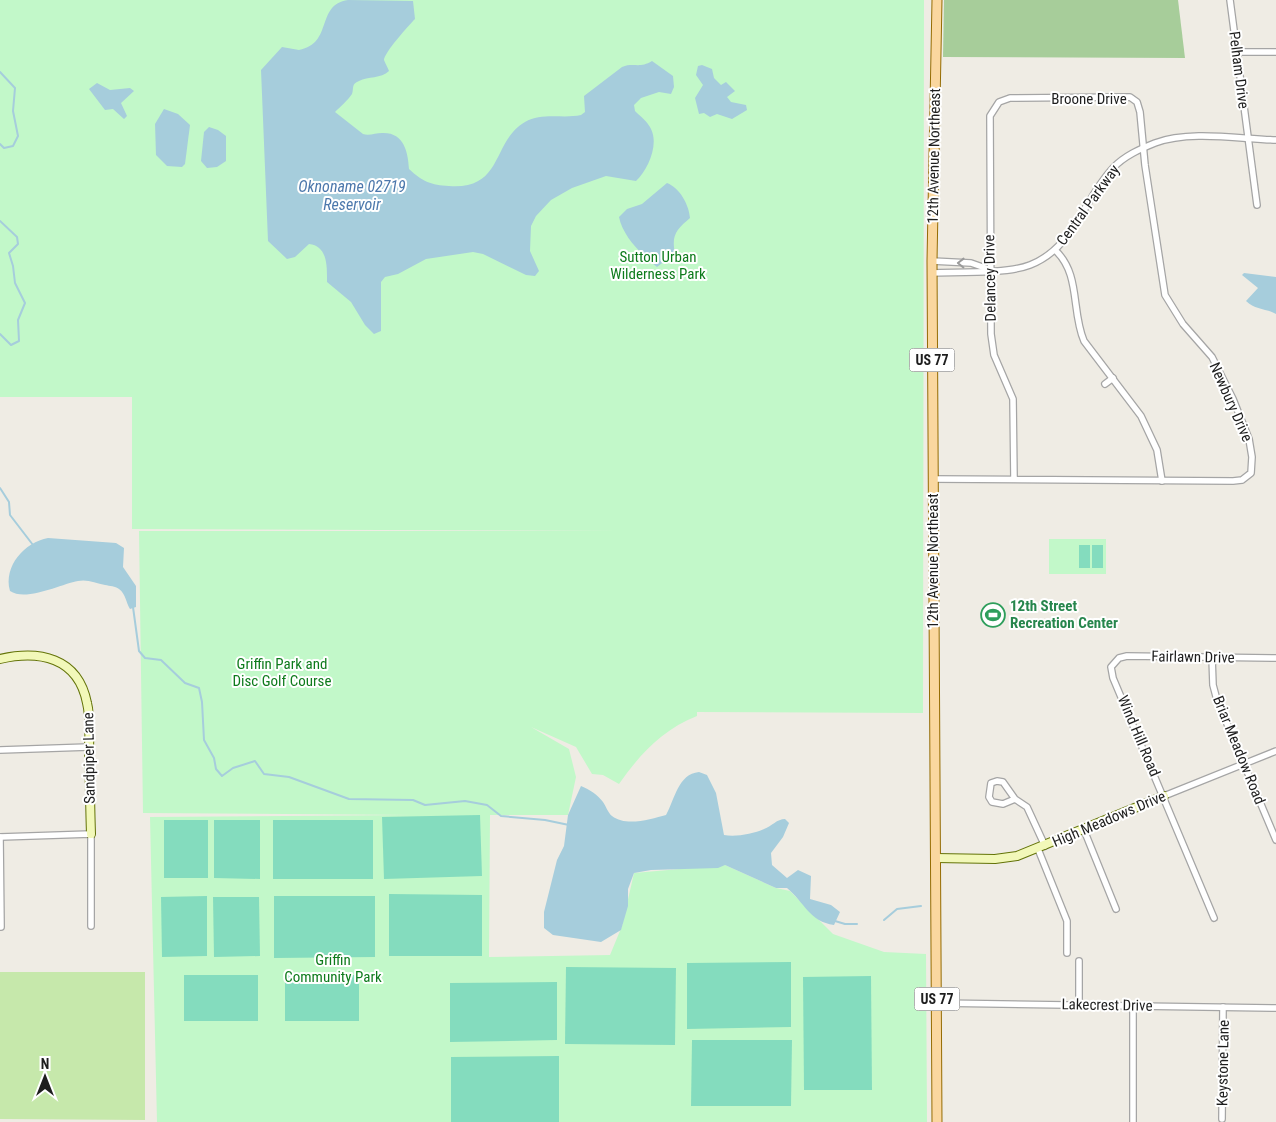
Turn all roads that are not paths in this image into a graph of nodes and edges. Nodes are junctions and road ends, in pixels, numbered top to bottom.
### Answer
1 (937, 0) edge
2 (1230, 0) edge
3 (1236, 52) junction
4 (1276, 52) edge
5 (1024, 99) joint
6 (1248, 139) junction
7 (1276, 140) edge
8 (1145, 147) junction
9 (1257, 205) dead end
10 (1055, 250) junction
11 (932, 261) junction
12 (990, 270) junction
13 (932, 273) junction
14 (1113, 378) junction
15 (1105, 384) dead end
16 (933, 479) junction
17 (1014, 479) junction
18 (1162, 481) junction
19 (0, 658) edge
20 (1212, 658) junction
21 (1276, 658) edge
22 (1112, 664) joint
23 (89, 747) junction
24 (0, 750) edge
25 (1276, 751) edge
26 (1244, 762) junction
27 (1164, 796) junction
28 (1015, 800) junction
29 (1084, 830) junction
30 (91, 834) junction
31 (0, 837) edge
32 (1276, 840) edge
33 (1042, 847) junction
34 (936, 858) junction
35 (1116, 908) dead end
36 (1214, 918) dead end
37 (91, 926) dead end
38 (1, 927) dead end
39 (1067, 952) dead end
40 (1080, 961) dead end
41 (937, 1004) junction
42 (1079, 1005) junction
43 (1133, 1006) junction
44 (1224, 1007) junction
45 (1276, 1008) edge
46 (1222, 1119) dead end
47 (937, 1122) edge
48 (1133, 1122) edge

1 - 11 main road, 12th Avenue Northeast / US 77
2 - 3 street, Pelham Drive
3 - 4 street
3 - 6 street, Pelham Drive
5 - 8 street, Broone Drive
5 - 12 street, Delancey Drive
6 - 7 street, Central Parkway
6 - 8 street, Central Parkway
6 - 9 street, Pelham Drive
8 - 10 street, Central Parkway
8 - 18 street, Newbury Drive
10 - 12 street, Central Parkway
10 - 14 street
12 -> 11 street, Central Parkway
11 - 13 main road, 12th Avenue Northeast / US 77
12 - 13 street, Central Parkway
12 - 17 street, Delancey Drive
13 - 16 main road, 12th Avenue Northeast / US 77
14 - 15 street
14 - 18 street
16 - 17 street, Newbury Drive
16 - 34 main road, 12th Avenue Northeast / US 77
17 - 18 street, Newbury Drive
19 - 23 street, Sandpiper Lane
20 - 21 street, Fairlawn Drive
20 - 22 street, Fairlawn Drive
20 - 26 street, Briar Meadow Road
22 - 27 street, Wind Hill Road
23 - 24 street
23 - 30 street, Sandpiper Lane
25 - 26 street, High Meadows Drive
26 - 27 street, High Meadows Drive
26 - 32 street, Briar Meadow Road
27 - 29 street, High Meadows Drive
27 - 36 street, Wind Hill Road
28 - 28 street
28 - 33 street
29 - 33 street, High Meadows Drive
29 - 35 street
30 - 31 street
30 - 37 street, Sandpiper Lane
31 - 38 street
33 - 34 street, High Meadows Drive
33 - 39 street
34 - 41 main road, 12th Avenue Northeast / US 77
40 - 42 street
41 - 42 street, Lakecrest Drive
41 - 47 main road, 12th Avenue Northeast / US 77
42 - 43 street, Lakecrest Drive
43 - 44 street, Lakecrest Drive
43 - 48 street
44 - 45 street, Lakecrest Drive
44 - 46 street, Keystone Lane

